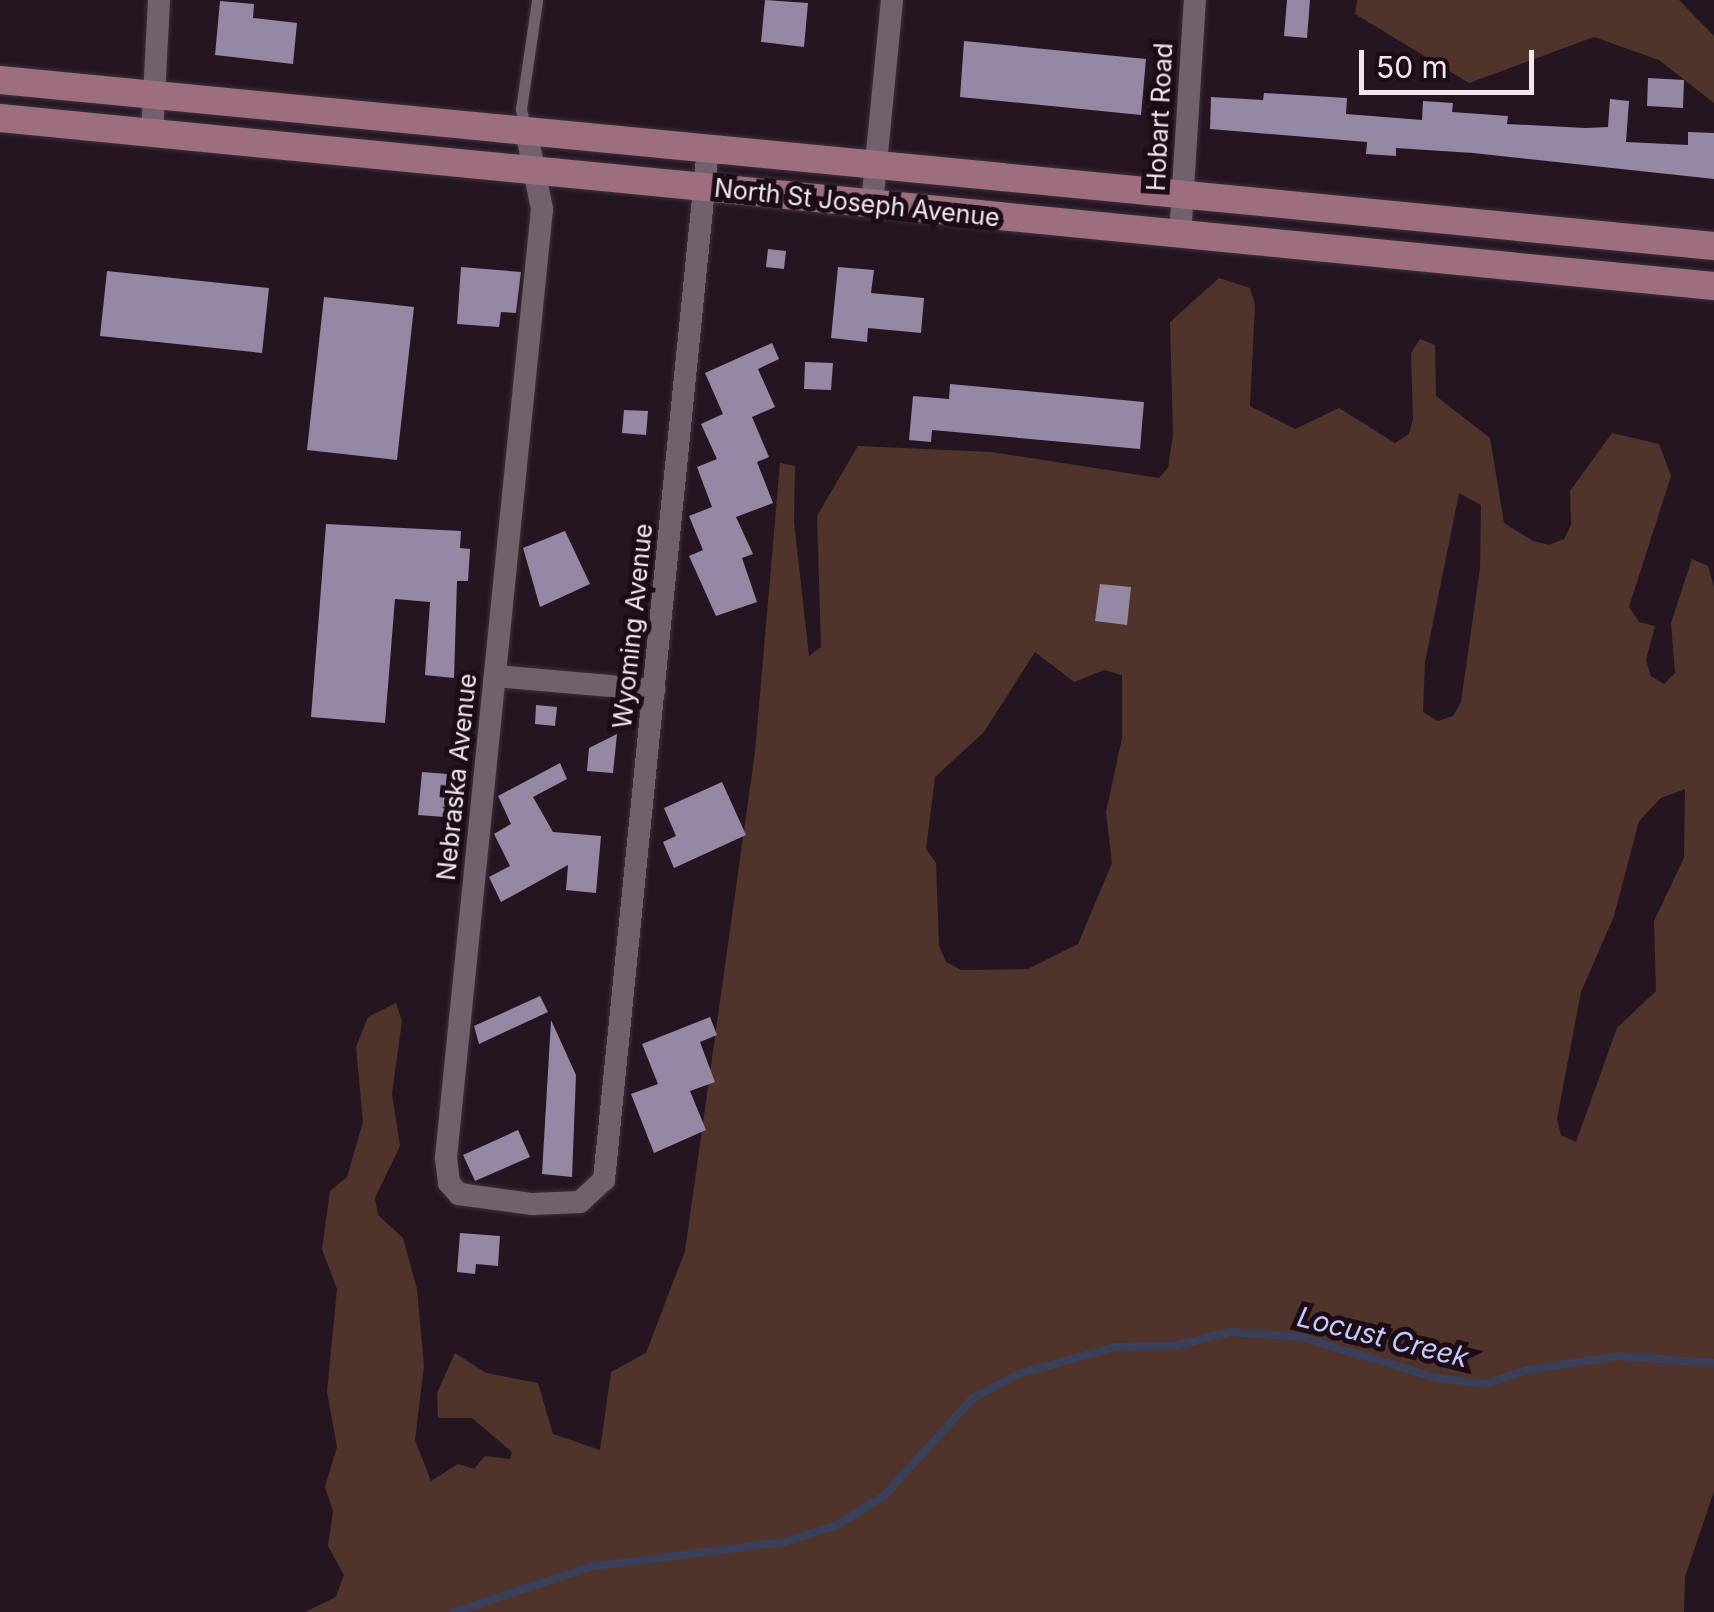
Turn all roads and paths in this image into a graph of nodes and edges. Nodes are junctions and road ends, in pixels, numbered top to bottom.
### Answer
1 (159, 0) edge
2 (537, 0) edge
3 (892, 0) edge
4 (1195, 0) edge
5 (1, 84) edge
6 (152, 94) junction
7 (0, 118) edge
8 (152, 134) junction
9 (527, 135) junction
10 (708, 149) junction
11 (876, 165) junction
12 (536, 172) junction
13 (706, 188) junction
14 (1184, 194) junction
15 (872, 204) junction
16 (1180, 236) junction
17 (1714, 246) edge
18 (1714, 286) edge
19 (494, 676) junction
20 (654, 690) junction
21 (613, 1108) joint

1 - 6 street
2 - 9 lane
3 - 11 street
4 - 14 street, Hobart Road
5 - 6 main road, North St Joseph Avenue
6 - 8 street
6 - 9 main road, North St Joseph Avenue
7 - 8 main road, North St Joseph Avenue
8 - 12 main road, North St Joseph Avenue
9 - 10 main road, North St Joseph Avenue
9 - 12 street, Nebraska Avenue
10 - 11 main road, North St Joseph Avenue
10 - 13 street, Wyoming Avenue
11 - 14 main road, North St Joseph Avenue
11 - 15 street
12 - 13 main road, North St Joseph Avenue
12 - 19 street, Nebraska Avenue
13 - 15 main road, North St Joseph Avenue
13 - 20 street, Wyoming Avenue
14 - 16 street, Hobart Road
14 - 17 main road, North St Joseph Avenue
15 - 16 main road, North St Joseph Avenue
16 - 18 main road, North St Joseph Avenue
19 - 20 street
19 - 21 street, Nebraska Avenue
20 - 21 street, Wyoming Avenue

